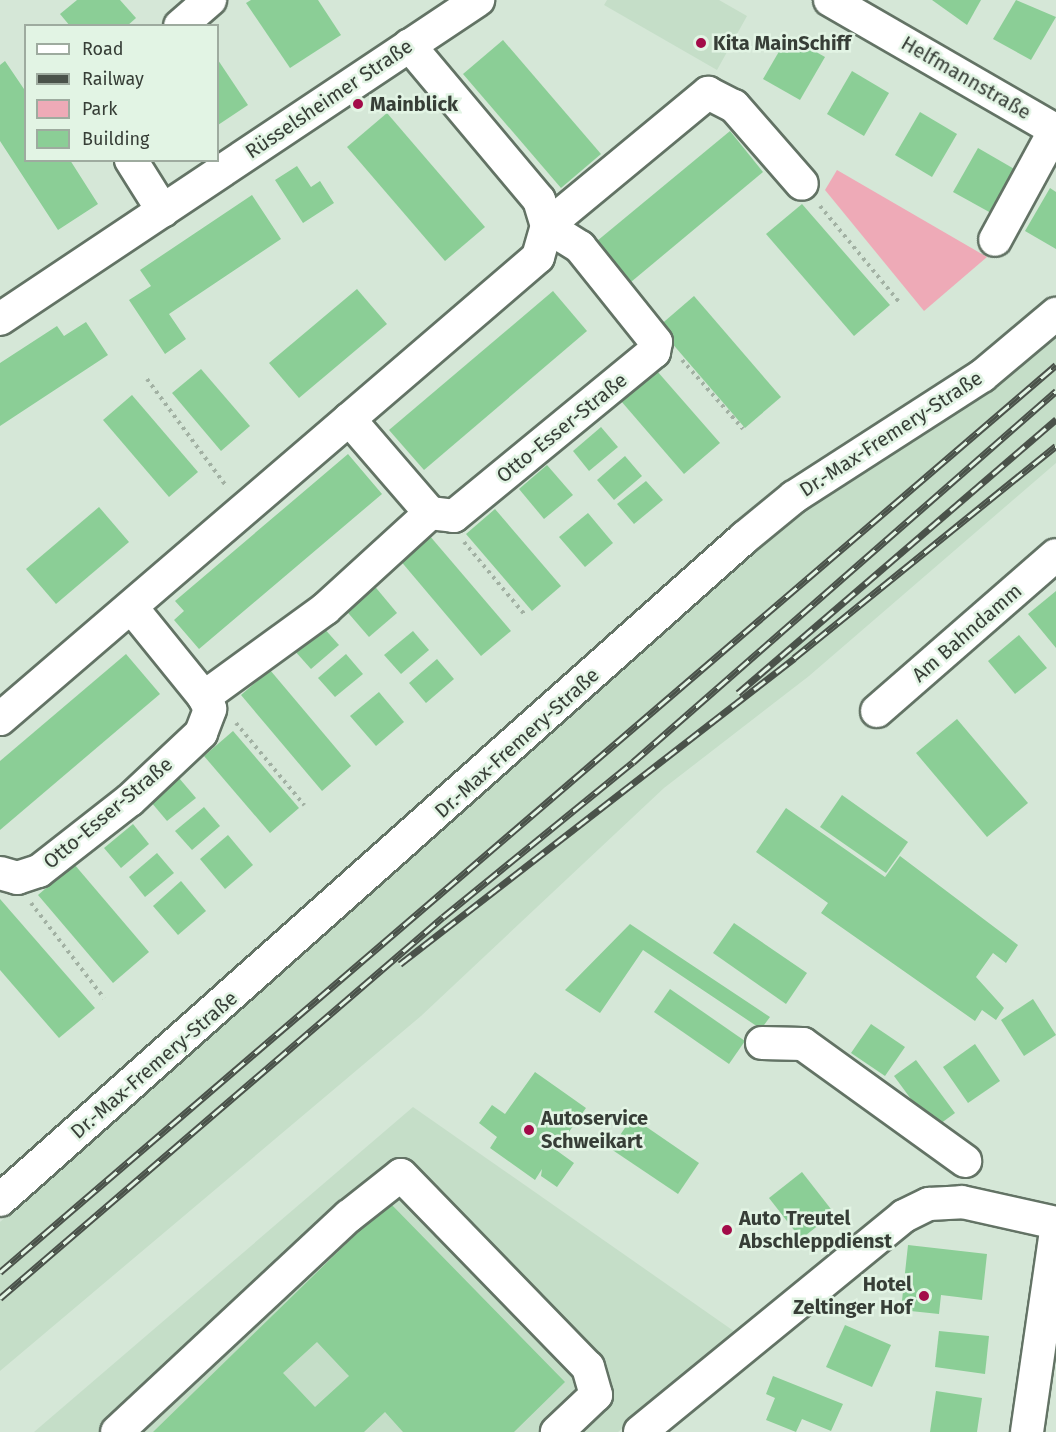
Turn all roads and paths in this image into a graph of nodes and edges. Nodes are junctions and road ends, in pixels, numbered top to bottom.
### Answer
1 (210, 0) edge
2 (478, 0) edge
3 (830, 0) edge
4 (182, 24) edge
5 (409, 45) junction
6 (131, 162) edge
7 (802, 184) joint
8 (163, 211) junction
9 (547, 226) junction
10 (996, 240) dead end
11 (900, 303) dead end
12 (1056, 314) edge
13 (0, 319) edge
14 (656, 342) junction
15 (147, 379) dead end
16 (350, 419) junction
17 (743, 429) dead end
18 (245, 512) junction
19 (442, 514) junction
20 (1056, 555) edge
21 (132, 608) junction
22 (525, 615) dead end
23 (207, 703) junction
24 (877, 711) dead end
25 (0, 719) edge
26 (304, 805) dead end
27 (8, 876) edge
28 (104, 998) dead end
29 (762, 1042) dead end
30 (965, 1161) dead end
31 (0, 1200) edge
32 (1056, 1223) edge
33 (1056, 1230) edge
34 (1053, 1262) edge
35 (117, 1432) edge
36 (557, 1432) edge
37 (640, 1432) edge
38 (1028, 1432) edge

1 - 4 street
2 - 5 street, Rüsselsheimer Straße
3 - 10 street, Helfmannstraße
5 - 8 street, Rüsselsheimer Straße
5 - 9 street
6 - 8 street
7 - 9 street
7 - 11 path
8 - 13 street, Rüsselsheimer Straße
9 - 14 street
9 - 16 street
12 - 31 street, Dr.-Max-Fremery-Straße
14 - 17 path
14 - 19 street, Otto-Esser-Straße
15 - 18 path
16 - 18 street
16 - 19 street
18 - 21 street
19 - 22 path
19 - 23 street, Otto-Esser-Straße
20 - 24 street, Am Bahndamm
21 - 23 street
21 - 25 street
23 - 26 path
23 - 27 street, Otto-Esser-Straße
27 - 28 path
29 - 30 street
32 - 37 street
33 - 34 street
34 - 38 street
35 - 36 street

